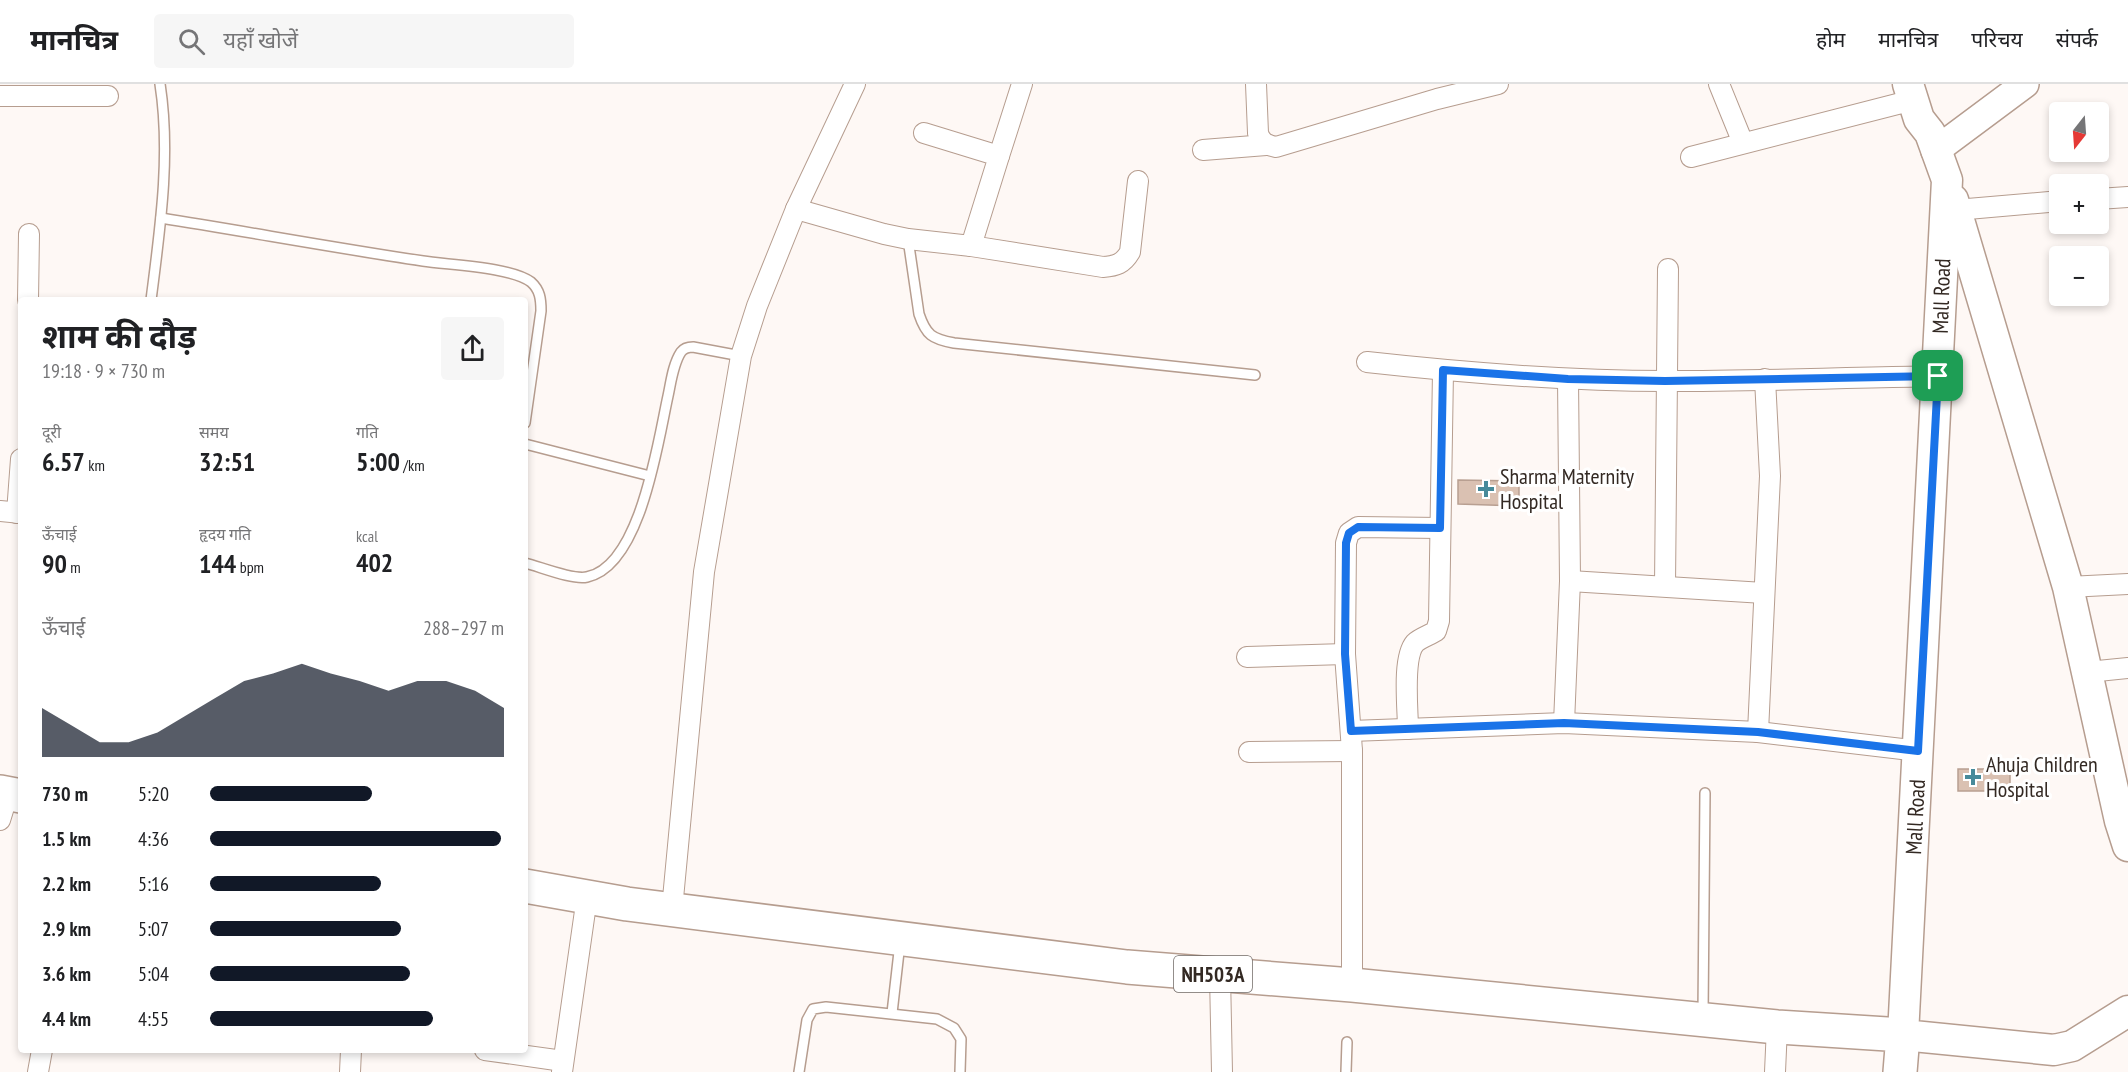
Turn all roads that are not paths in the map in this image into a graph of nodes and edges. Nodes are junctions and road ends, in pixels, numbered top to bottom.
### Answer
1 (160, 84) edge
2 (855, 84) edge
3 (1022, 84) edge
4 (1256, 84) edge
5 (1498, 84) edge
6 (1719, 84) edge
7 (2025, 84) edge
8 (1475, 87) edge
9 (1917, 89) edge
10 (1435, 92) edge
11 (0, 96) edge
12 (108, 96) dead end
13 (924, 133) dead end
14 (1933, 142) junction
15 (1743, 143) junction
16 (1266, 145) junction
17 (1203, 150) dead end
18 (999, 156) junction
19 (1691, 157) dead end
20 (1947, 180) junction
21 (1138, 181) dead end
22 (2128, 197) edge
23 (2109, 198) edge
24 (2049, 202) edge
25 (796, 208) junction
26 (1956, 210) junction
27 (161, 218) junction
28 (28, 234) dead end
29 (909, 239) junction
30 (971, 246) junction
31 (1668, 269) dead end
32 (28, 297) edge
33 (151, 297) edge
34 (741, 356) junction
35 (1367, 362) dead end
36 (1443, 370) junction
37 (1255, 375) dead end
38 (1938, 376) junction
39 (1568, 379) junction
40 (1765, 379) junction
41 (1665, 381) junction
42 (528, 402) edge
43 (528, 445) edge
44 (650, 476) junction
45 (18, 479) edge
46 (13, 513) edge
47 (1440, 528) junction
48 (528, 563) edge
49 (1570, 581) junction
50 (2128, 584) edge
51 (1665, 586) junction
52 (2068, 587) junction
53 (1764, 593) junction
54 (1345, 654) junction
55 (1246, 657) dead end
56 (2128, 668) edge
57 (2088, 672) junction
58 (1564, 723) junction
59 (1408, 729) junction
60 (1351, 731) junction
61 (1758, 732) junction
62 (1352, 751) junction
63 (1918, 751) junction
64 (1249, 752) dead end
65 (1705, 792) dead end
66 (2125, 830) edge
67 (528, 887) edge
68 (587, 897) junction
69 (672, 909) junction
70 (900, 938) junction
71 (1220, 975) junction
72 (1352, 985) junction
73 (2128, 1011) edge
74 (892, 1013) junction
75 (1703, 1018) junction
76 (1777, 1027) junction
77 (1904, 1035) junction
78 (1347, 1042) dead end
79 (41, 1053) edge
80 (351, 1053) edge
81 (498, 1053) edge
82 (562, 1067) edge
83 (38, 1072) edge
84 (350, 1072) edge
85 (799, 1072) edge
86 (960, 1072) edge
87 (1222, 1072) edge
88 (1346, 1072) edge
89 (1775, 1072) edge
90 (1900, 1072) edge

1 - 27 lane
2 - 25 street
3 - 18 street
4 - 16 street
5 - 8 street
6 - 15 street
7 - 14 street
8 - 10 street
9 - 14 main road, Mall Road
9 - 15 street
10 - 16 street
11 - 12 street
13 - 18 street
14 - 20 main road, Mall Road
15 - 19 street
16 - 17 street
18 - 30 street
20 - 26 main road
20 - 38 main road, Mall Road
21 - 30 street
22 - 23 street
24 - 26 street
25 - 29 street
25 - 34 street
26 - 52 main road
27 - 33 lane
27 - 42 lane
28 - 32 street
29 - 30 street
29 - 37 lane
31 - 41 street
34 - 44 lane
34 - 69 street
35 - 36 street
36 - 39 street
36 - 47 street
38 - 40 street
38 - 63 main road, Mall Road
39 - 41 street
39 - 49 street
40 - 41 street
40 - 53 street
41 - 51 street
43 - 44 lane
44 - 48 lane
45 - 46 street
47 - 54 street
47 - 59 street
49 - 51 street
49 - 58 street
50 - 52 street
51 - 53 street
52 - 57 main road
53 - 61 street
54 - 55 street
54 - 60 street
56 - 57 street
57 - 66 main road
58 - 59 street
58 - 61 street
59 - 60 street
60 - 62 street
61 - 63 street
62 - 64 street
62 - 72 street
63 - 77 main road, Mall Road
65 - 75 lane
67 - 68 highway, NH503A
68 - 69 highway, NH503A
68 - 82 street
69 - 70 highway, NH503A
70 - 71 highway, NH503A
70 - 74 lane
71 - 72 highway, NH503A
71 - 87 street
72 - 75 highway, NH503A
73 - 77 main road
74 - 85 lane
74 - 86 lane
75 - 76 highway, NH503A
76 - 77 highway, NH503A
76 - 89 street
77 - 90 highway, Mall Road
78 - 88 lane
79 - 83 street
80 - 84 street
81 - 82 street

